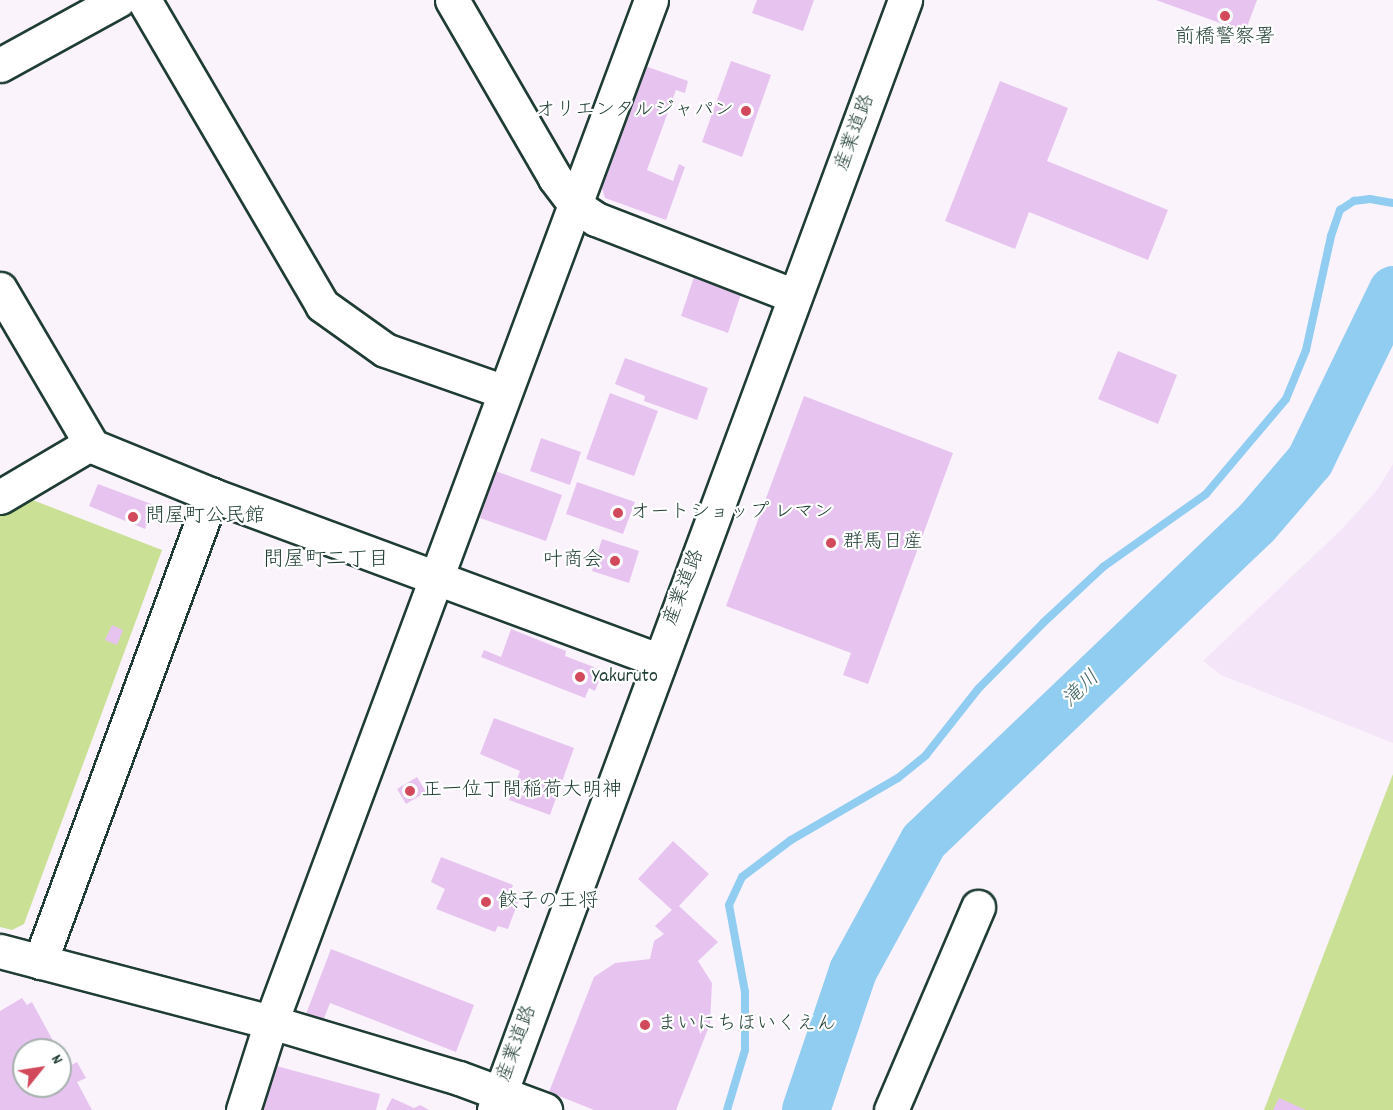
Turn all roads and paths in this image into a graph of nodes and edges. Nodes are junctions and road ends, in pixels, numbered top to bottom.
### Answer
1 (118, 0) edge
2 (144, 0) edge
3 (452, 0) edge
4 (651, 0) edge
5 (905, 0) edge
6 (0, 65) edge
7 (575, 205) junction
8 (0, 289) edge
9 (795, 296) junction
10 (505, 392) junction
11 (92, 446) junction
12 (212, 495) junction
13 (0, 497) edge
14 (438, 578) junction
15 (658, 660) junction
16 (978, 907) dead end
17 (0, 951) edge
18 (40, 962) junction
19 (271, 1022) junction
20 (497, 1101) edge
21 (243, 1110) edge
22 (545, 1110) edge
23 (891, 1110) edge

1 - 6 street
2 - 10 street
3 - 7 street
4 - 7 street
5 - 9 street, 産業道路
7 - 9 street
7 - 10 street
8 - 11 street
9 - 15 street, 産業道路
10 - 14 street
11 - 12 street
11 - 13 street
12 - 14 street
12 - 18 street
14 - 15 street
14 - 19 street
15 - 20 street, 産業道路
16 - 23 street
17 - 18 street
18 - 19 street
19 - 20 street
19 - 21 street
20 - 22 street

